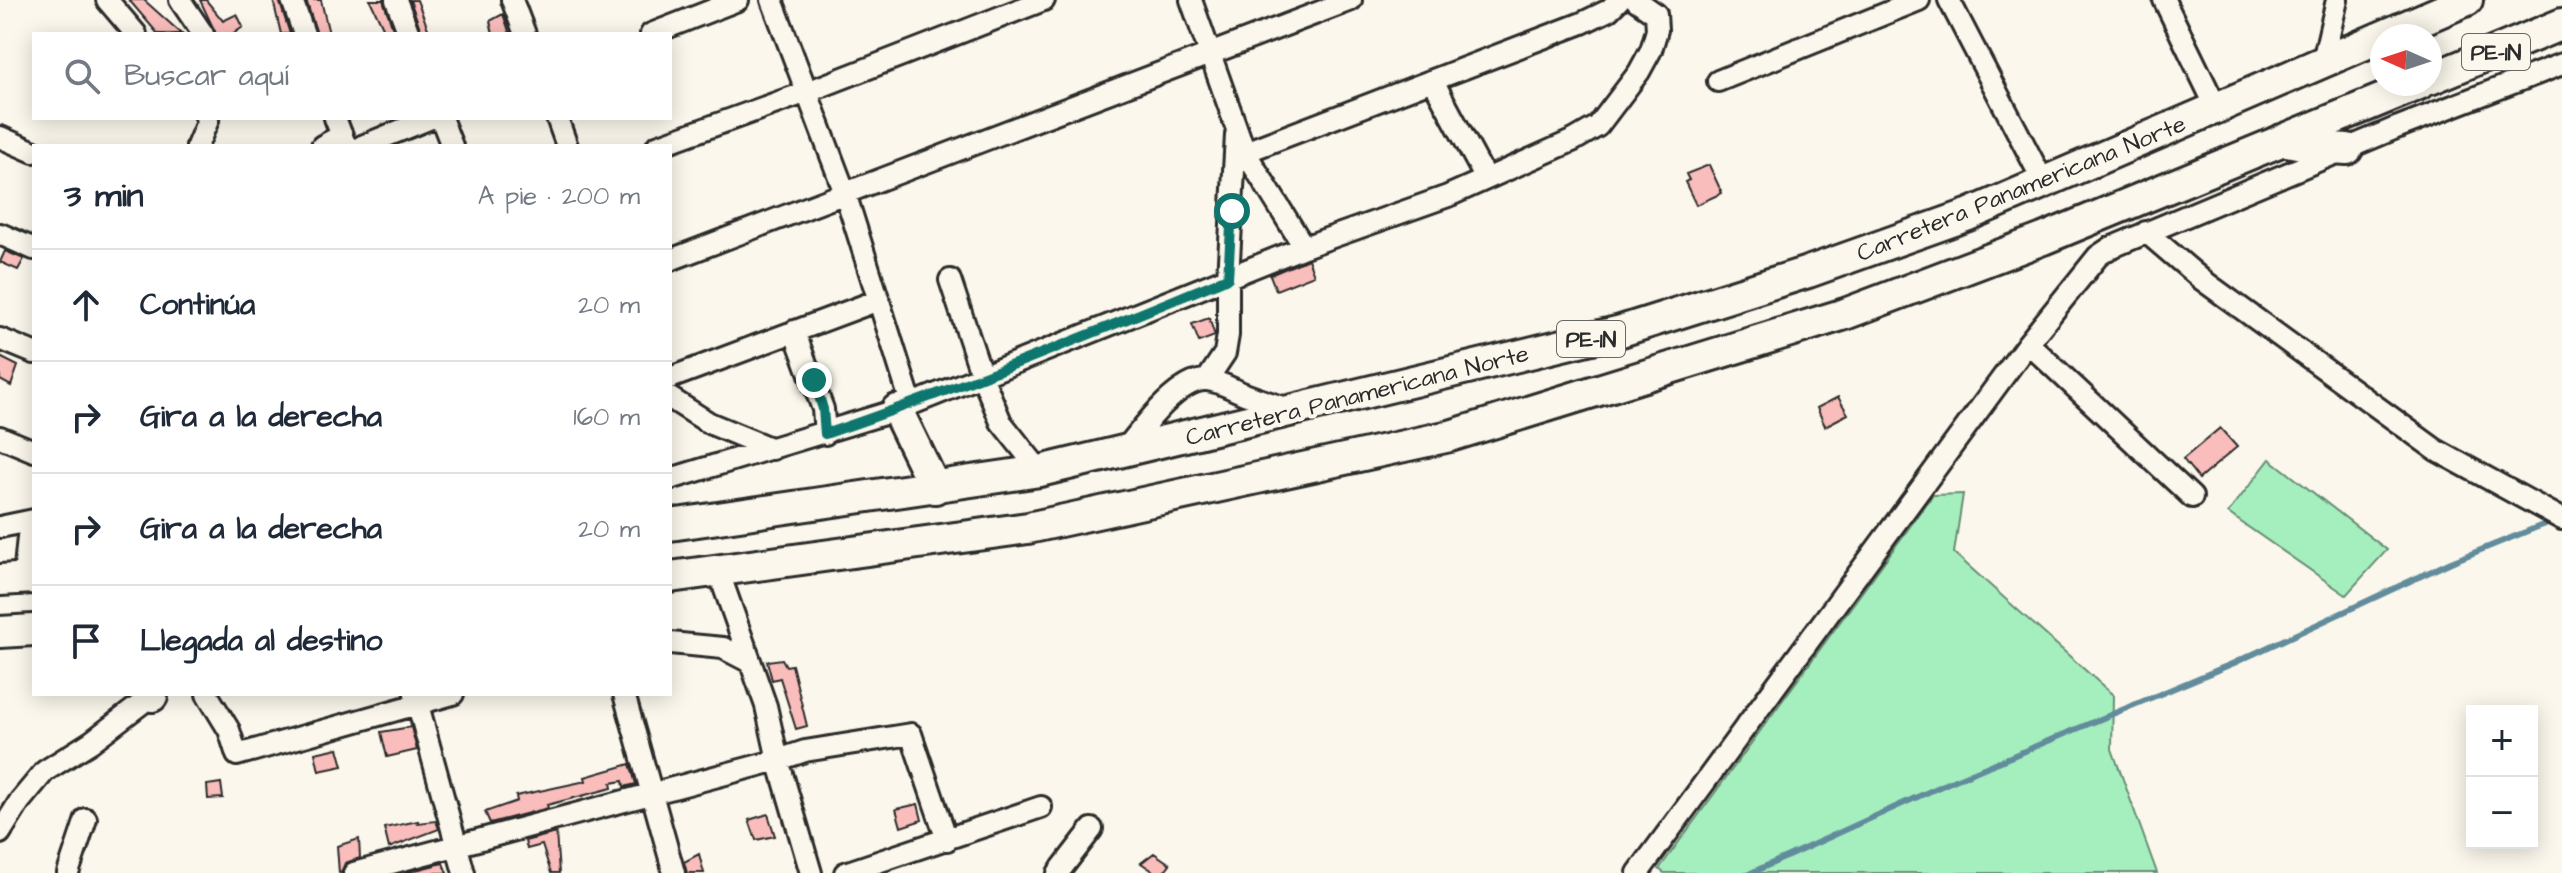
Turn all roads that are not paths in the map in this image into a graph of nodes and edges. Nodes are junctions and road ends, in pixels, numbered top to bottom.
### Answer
1 (107, 0) edge
2 (180, 0) edge
3 (292, 0) edge
4 (396, 0) edge
5 (512, 0) edge
6 (738, 0) edge
7 (772, 0) edge
8 (1044, 0) edge
9 (1191, 0) edge
10 (1351, 0) edge
11 (1619, 0) edge
12 (1636, 0) edge
13 (1919, 0) edge
14 (1949, 0) edge
15 (2164, 0) edge
16 (2337, 0) edge
17 (2467, 0) edge
18 (2562, 24) edge
19 (134, 32) edge
20 (202, 32) edge
21 (303, 32) edge
22 (408, 32) edge
23 (524, 32) edge
24 (656, 32) edge
25 (1211, 52) junction
26 (2323, 61) junction
27 (2562, 64) edge
28 (2442, 74) edge
29 (1433, 81) junction
30 (1718, 81) dead end
31 (807, 92) junction
32 (2390, 96) edge
33 (2217, 109) junction
34 (208, 120) edge
35 (426, 120) edge
36 (442, 120) edge
37 (558, 120) edge
38 (1236, 127) junction
39 (342, 133) edge
40 (0, 137) edge
41 (2282, 140) junction
42 (198, 144) edge
43 (325, 144) edge
44 (367, 144) edge
45 (451, 144) edge
46 (566, 144) edge
47 (663, 144) edge
48 (2347, 149) junction
49 (32, 151) edge
50 (1245, 152) junction
51 (1486, 179) junction
52 (2044, 183) junction
53 (845, 193) junction
54 (2146, 232) junction
55 (0, 234) edge
56 (1304, 247) junction
57 (32, 248) edge
58 (672, 259) edge
59 (1228, 278) junction
60 (950, 280) dead end
61 (876, 301) junction
62 (794, 331) junction
63 (0, 339) edge
64 (2028, 343) junction
65 (32, 352) edge
66 (982, 376) junction
67 (672, 377) edge
68 (1207, 380) junction
69 (672, 399) edge
70 (904, 407) junction
71 (1292, 411) junction
72 (825, 434) junction
73 (0, 437) edge
74 (772, 449) junction
75 (32, 450) edge
76 (1124, 451) junction
77 (1040, 471) junction
78 (672, 478) edge
79 (935, 488) junction
80 (2192, 497) dead end
81 (2562, 519) edge
82 (32, 521) edge
83 (672, 525) edge
84 (32, 526) edge
85 (0, 527) edge
86 (718, 570) junction
87 (672, 577) edge
88 (19, 579) edge
89 (32, 630) edge
90 (0, 632) edge
91 (672, 643) edge
92 (750, 662) junction
93 (155, 696) edge
94 (208, 696) edge
95 (439, 696) edge
96 (625, 696) edge
97 (417, 699) edge
98 (778, 760) junction
99 (652, 793) junction
100 (1041, 807) dead end
101 (86, 819) dead end
102 (1092, 829) dead end
103 (0, 833) edge
104 (947, 840) junction
105 (456, 844) junction
106 (68, 873) edge
107 (354, 873) edge
108 (464, 873) edge
109 (674, 873) edge
110 (811, 873) edge
111 (845, 873) edge
112 (1058, 873) edge
113 (1638, 873) edge

1 - 19 street
2 - 20 street
3 - 21 street
4 - 22 street
5 - 23 street
6 - 24 street
7 - 31 street
8 - 31 street
9 - 25 street
10 - 25 street
11 - 29 street
12 - 51 street
13 - 30 street
14 - 52 street
15 - 33 street
16 - 26 street
17 - 26 highway, Carretera Panamericana Norte / PE-1N
18 - 28 highway, PE-1N
25 - 38 street
25 - 53 street
26 - 33 highway, Carretera Panamericana Norte / PE-1N
27 - 48 street
29 - 50 street
29 - 51 street
31 - 47 street
31 - 53 street
32 - 41 highway, PE-1N
33 - 52 highway, Carretera Panamericana Norte / PE-1N
34 - 42 street
35 - 44 street
36 - 45 street
37 - 46 street
38 - 50 street
38 - 59 street
39 - 43 street
40 - 49 street
41 - 48 highway
41 - 86 highway, PE-1N
48 - 54 street
50 - 56 street
51 - 56 street
52 - 71 highway, Carretera Panamericana Norte / PE-1N
53 - 58 street
53 - 61 street
54 - 64 street
54 - 81 street
55 - 57 street
56 - 59 street
59 - 66 street
59 - 68 street
60 - 66 street
61 - 62 street
61 - 70 street
62 - 67 street
62 - 72 street
63 - 65 street
64 - 80 street
64 - 113 street
66 - 70 street
66 - 77 street
68 - 71 street
68 - 76 street
69 - 74 street
70 - 72 street
70 - 79 highway
71 - 76 highway, Carretera Panamericana Norte / PE-1N
72 - 74 street
73 - 75 street
74 - 78 street
76 - 77 highway, Carretera Panamericana Norte / PE-1N
77 - 79 highway, Carretera Panamericana Norte / PE-1N
79 - 83 highway, Carretera Panamericana Norte / PE-1N
82 - 85 street
84 - 88 street
86 - 87 highway, PE-1N
86 - 92 street
89 - 90 highway
91 - 92 street
92 - 98 street
93 - 103 street
94 - 97 street
95 - 97 street
96 - 99 street
97 - 105 street
98 - 99 street
98 - 104 street
98 - 110 street
99 - 105 street
99 - 109 street
100 - 104 street
101 - 106 street
102 - 112 street
104 - 111 street
105 - 107 street
105 - 108 street

